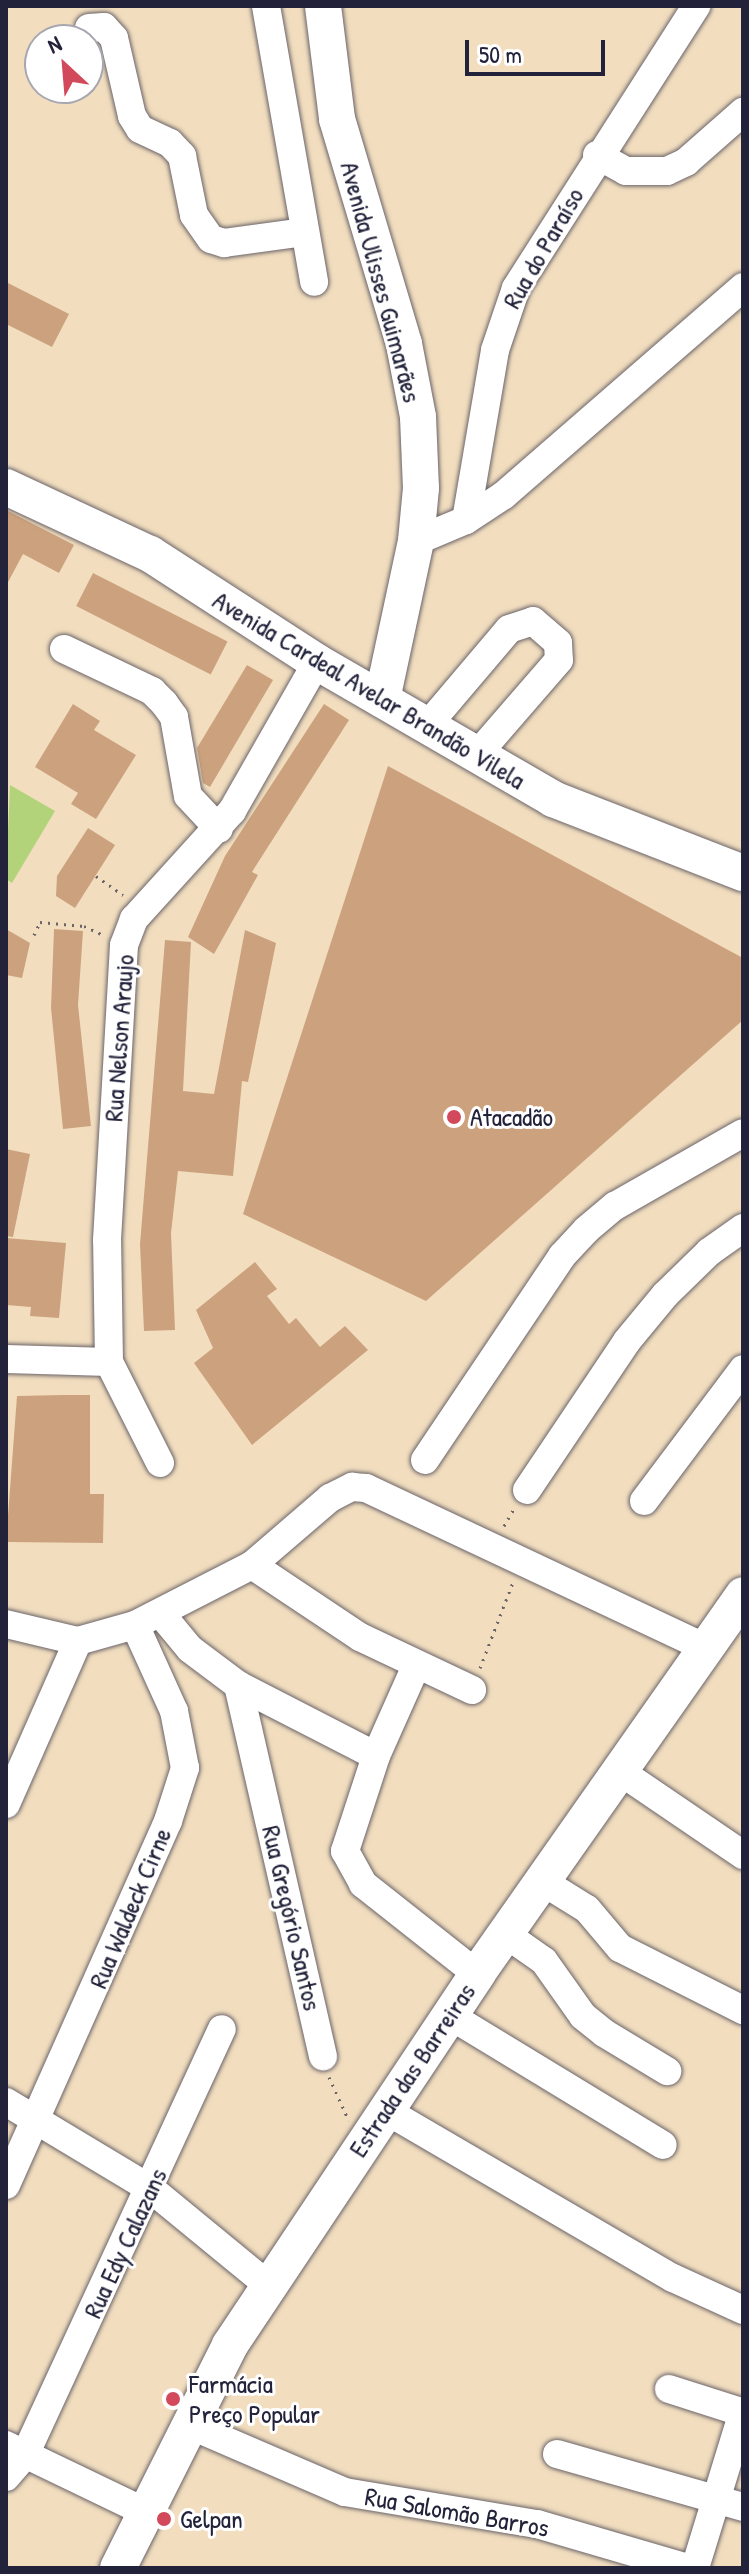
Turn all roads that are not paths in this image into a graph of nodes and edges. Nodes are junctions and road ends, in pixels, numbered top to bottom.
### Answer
1 (266, 6) edge
2 (323, 6) edge
3 (696, 6) edge
4 (104, 27) edge
5 (743, 112) edge
6 (597, 155) junction
7 (304, 232) junction
8 (314, 282) dead end
9 (743, 287) edge
10 (6, 487) edge
11 (466, 520) junction
12 (416, 541) junction
13 (64, 649) dead end
14 (317, 662) junction
15 (382, 699) junction
16 (426, 727) junction
17 (475, 757) junction
18 (219, 829) junction
19 (743, 873) edge
20 (743, 1133) edge
21 (743, 1228) edge
22 (6, 1359) edge
23 (109, 1362) junction
24 (743, 1369) edge
25 (425, 1460) dead end
26 (160, 1463) dead end
27 (527, 1490) road end
28 (644, 1501) dead end
29 (252, 1565) junction
30 (743, 1595) edge
31 (148, 1620) junction
32 (6, 1624) edge
33 (78, 1641) junction
34 (706, 1648) junction
35 (416, 1666) junction
36 (238, 1685) junction
37 (472, 1690) road end
38 (376, 1756) junction
39 (621, 1772) junction
40 (6, 1804) edge
41 (743, 1855) edge
42 (545, 1883) junction
43 (507, 1935) junction
44 (477, 1974) junction
45 (743, 2010) edge
46 (449, 2015) junction
47 (222, 2029) dead end
48 (323, 2056) road end
49 (667, 2071) dead end
50 (6, 2102) edge
51 (385, 2110) junction
52 (39, 2119) junction
53 (663, 2145) dead end
54 (6, 2185) edge
55 (151, 2189) junction
56 (269, 2286) junction
57 (743, 2310) edge
58 (669, 2389) dead end
59 (742, 2412) edge
60 (187, 2424) junction
61 (15, 2450) edge
62 (557, 2454) dead end
63 (6, 2477) edge
64 (730, 2503) edge
65 (143, 2511) junction
66 (118, 2568) edge
67 (687, 2568) edge
68 (695, 2568) edge

1 - 7 street
2 - 12 main road, Avenida Ulisses Guimarães
3 - 6 street, Rua do Paraíso
4 - 7 street
5 - 6 street
6 - 11 street, Rua do Paraíso
7 - 8 street
9 - 11 street
10 - 14 main road, Avenida Cardeal Avelar Brandão Vilela
11 - 12 street
12 - 15 main road, Avenida Ulisses Guimarães
13 - 18 street
14 - 15 main road, Avenida Cardeal Avelar Brandão Vilela
14 - 18 street, Rua Nelson Araujo
15 - 16 main road, Avenida Cardeal Avelar Brandão Vilela
16 - 17 main road, Avenida Cardeal Avelar Brandão Vilela
16 - 17 street
17 - 19 main road, Avenida Cardeal Avelar Brandão Vilela
18 - 23 street, Rua Nelson Araujo
20 - 25 street
21 - 27 street
22 - 23 street
23 - 26 street, Rua Nelson Araujo
24 - 28 street
29 - 31 street
29 - 34 street
29 - 35 street
30 - 34 main road, Estrada das Barreiras
31 - 33 street
31 - 36 street
31 - 52 street, Rua Waldeck Cirne
32 - 33 street
33 - 40 street
34 - 39 main road, Estrada das Barreiras
35 - 37 street
35 - 38 street
36 - 38 street
36 - 48 street, Rua Gregório Santos
38 - 44 street
39 - 41 street
39 - 42 main road, Estrada das Barreiras
42 - 43 main road, Estrada das Barreiras
42 - 45 street
43 - 44 main road, Estrada das Barreiras
43 - 49 street
44 - 46 main road, Estrada das Barreiras
46 - 51 main road, Estrada das Barreiras
46 - 53 street
47 - 55 street, Rua Edy Calazans
50 - 52 street
51 - 56 main road, Estrada das Barreiras
51 - 57 street
52 - 54 street, Rua Waldeck Cirne
52 - 55 street
55 - 56 street
55 - 61 street, Rua Edy Calazans
56 - 60 main road, Estrada das Barreiras
58 - 59 street
59 - 64 street
60 - 65 main road, Estrada das Barreiras
60 - 67 street, Rua Salomão Barros
61 - 63 street, Rua Edy Calazans
61 - 65 street
62 - 64 street
64 - 68 street
65 - 66 main road, Estrada das Barreiras

